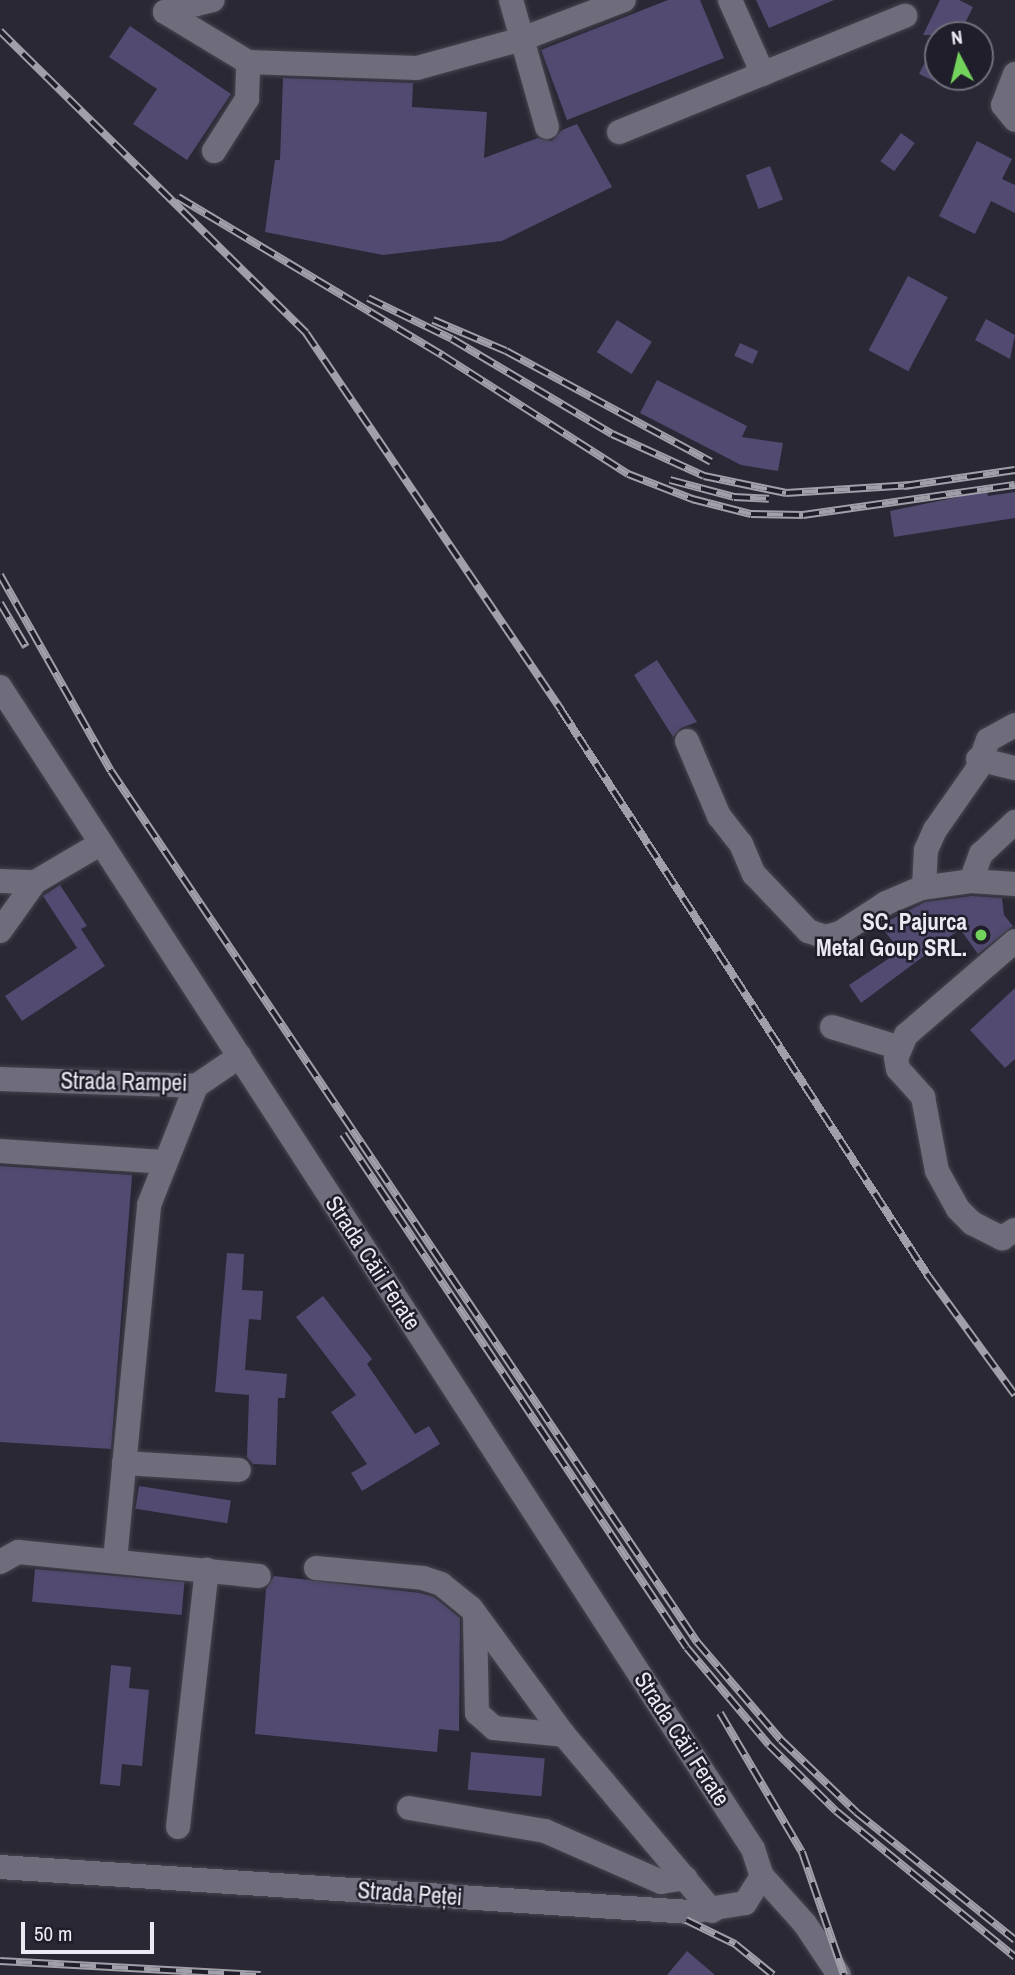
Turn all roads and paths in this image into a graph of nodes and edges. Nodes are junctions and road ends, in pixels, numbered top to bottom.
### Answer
1 (213, 0) edge
2 (511, 0) edge
3 (624, 0) edge
4 (730, 0) edge
5 (905, 16) dead end
6 (522, 39) junction
7 (248, 62) junction
8 (763, 74) junction
9 (1015, 74) edge
10 (1015, 120) edge
11 (547, 127) dead end
12 (619, 132) dead end
13 (214, 151) dead end
14 (0, 687) edge
15 (1015, 725) edge
16 (687, 741) dead end
17 (978, 759) junction
18 (1015, 768) edge
19 (1015, 822) edge
20 (100, 844) junction
21 (0, 881) edge
22 (971, 881) junction
23 (35, 882) junction
24 (1015, 884) edge
25 (924, 887) junction
26 (0, 931) edge
27 (1015, 942) edge
28 (832, 1027) dead end
29 (897, 1047) junction
30 (240, 1056) junction
31 (0, 1079) edge
32 (196, 1086) junction
33 (0, 1151) edge
34 (164, 1162) junction
35 (1015, 1230) edge
36 (124, 1462) junction
37 (239, 1470) dead end
38 (115, 1560) junction
39 (0, 1562) edge
40 (316, 1568) dead end
41 (206, 1570) junction
42 (258, 1576) dead end
43 (475, 1618) junction
44 (564, 1735) junction
45 (409, 1808) dead end
46 (178, 1827) dead end
47 (0, 1867) edge
48 (762, 1876) junction
49 (686, 1878) junction
50 (712, 1911) junction
51 (839, 1975) edge

1 - 7 street
2 - 6 street
3 - 6 street
4 - 8 street
5 - 8 street
6 - 7 street
6 - 11 street
7 - 13 street
8 - 12 street
9 - 10 street
14 - 20 street, Strada Căii Ferate
15 - 17 street
16 - 25 street
17 - 18 street
17 - 25 street
19 - 22 street
20 - 23 street
20 - 30 street, Strada Căii Ferate
21 - 23 street
22 - 24 street
22 - 25 street
23 - 26 street
27 - 29 street
28 - 29 street
29 - 35 street
30 - 32 street, Strada Rampei
30 - 48 street, Strada Căii Ferate
31 - 32 street, Strada Rampei
32 - 34 street
33 - 34 street
34 - 36 street
36 - 37 street
36 - 38 street
38 - 39 street
38 - 41 street
40 - 43 street
41 - 42 street
41 - 46 street
43 - 44 street
43 - 44 street
44 - 49 street
45 - 49 street
47 - 50 street, Strada Peței
48 - 50 street, Strada Peței
48 - 51 street
49 - 50 street

